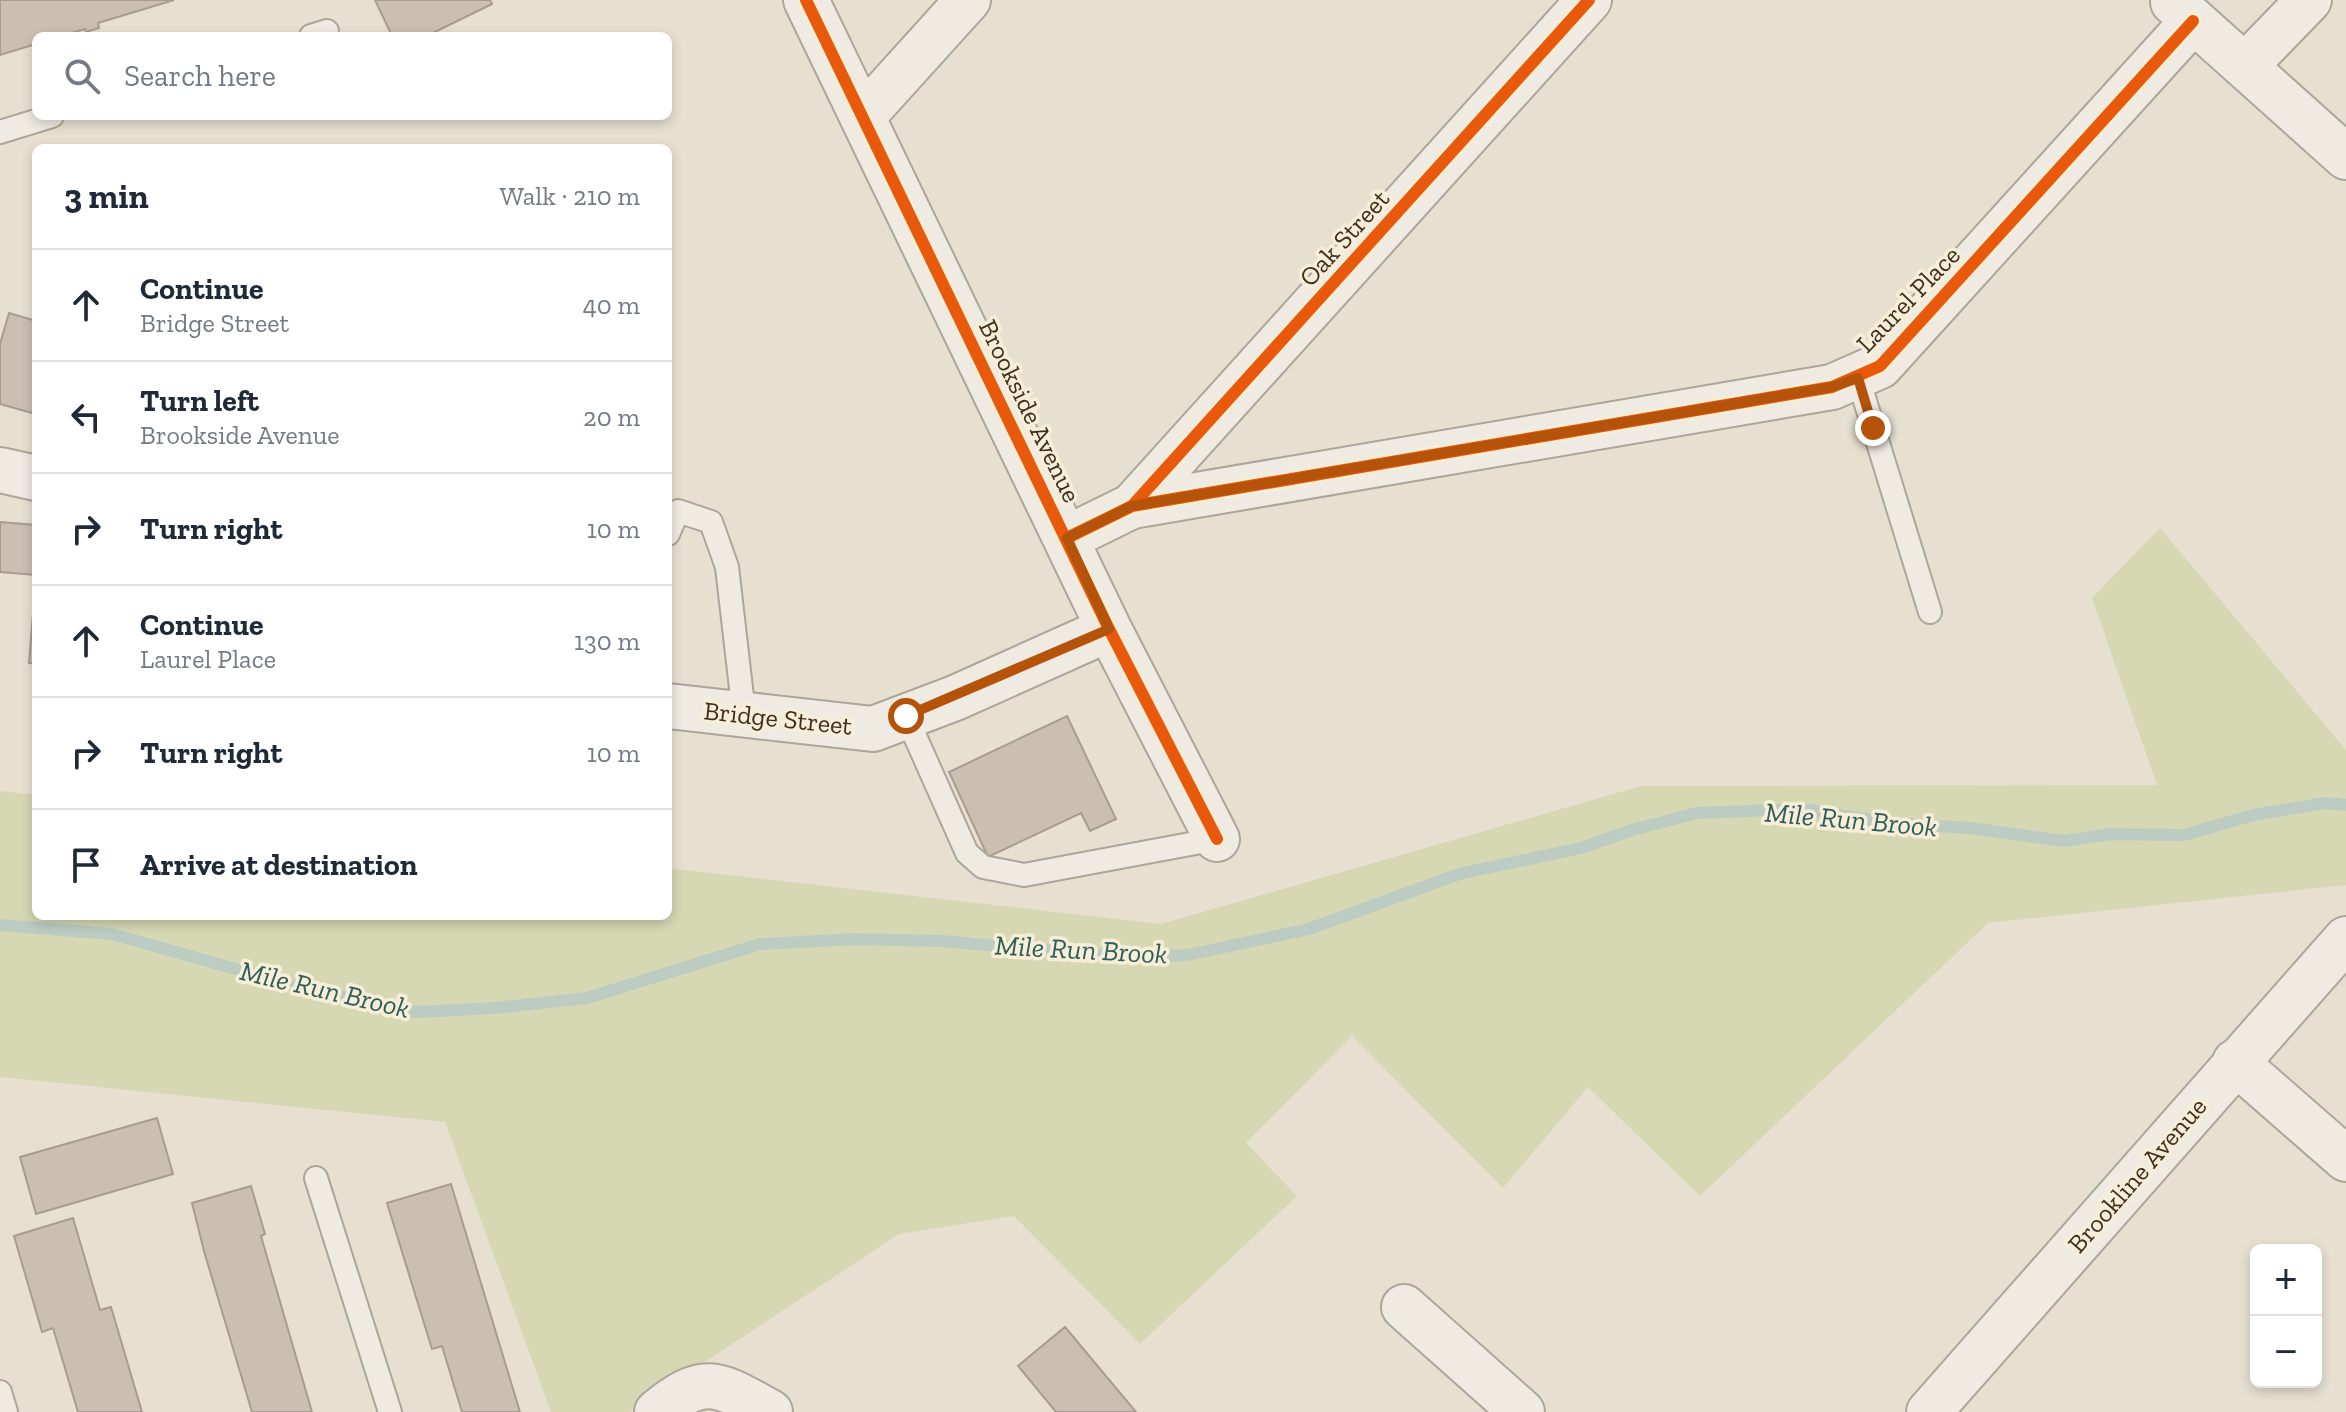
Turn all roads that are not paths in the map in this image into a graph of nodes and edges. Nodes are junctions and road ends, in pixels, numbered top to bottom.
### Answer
1 (806, 0) edge
2 (968, 0) edge
3 (1589, 0) edge
4 (2309, 0) edge
5 (2182, 10) edge
6 (2245, 66) junction
7 (864, 115) junction
8 (39, 120) edge
9 (0, 132) edge
10 (2346, 157) edge
11 (1858, 378) junction
12 (0, 470) edge
13 (32, 477) edge
14 (1132, 506) junction
15 (672, 525) edge
16 (1067, 538) junction
17 (1930, 612) dead end
18 (1109, 629) junction
19 (672, 706) edge
20 (744, 714) junction
21 (906, 716) junction
22 (1217, 839) joint
23 (2346, 939) edge
24 (2235, 1062) junction
25 (2346, 1159) edge
26 (316, 1178) dead end
27 (1404, 1307) dead end
28 (0, 1392) edge
29 (6, 1412) edge
30 (390, 1412) edge
31 (657, 1412) edge
32 (770, 1412) edge
33 (1522, 1412) edge
34 (1929, 1412) edge

1 - 7 street, Brookside Avenue
2 - 7 street
3 - 14 street, Oak Street
4 - 6 street
5 - 6 street
5 - 11 street, Laurel Place
6 - 10 street
7 - 16 street, Brookside Avenue
8 - 9 lane
11 - 14 street, Laurel Place
11 - 17 lane
12 - 13 street
14 - 16 street
15 - 20 lane
16 - 18 street, Brookside Avenue
18 - 21 street, Bridge Street
18 - 22 street, Brookside Avenue
19 - 20 street, Bridge Street
20 - 21 street, Bridge Street
21 - 22 lane
23 - 24 street, Brookline Avenue
24 - 25 street
24 - 34 street, Brookline Avenue
26 - 30 lane
27 - 33 street
28 - 29 lane
31 - 32 street

